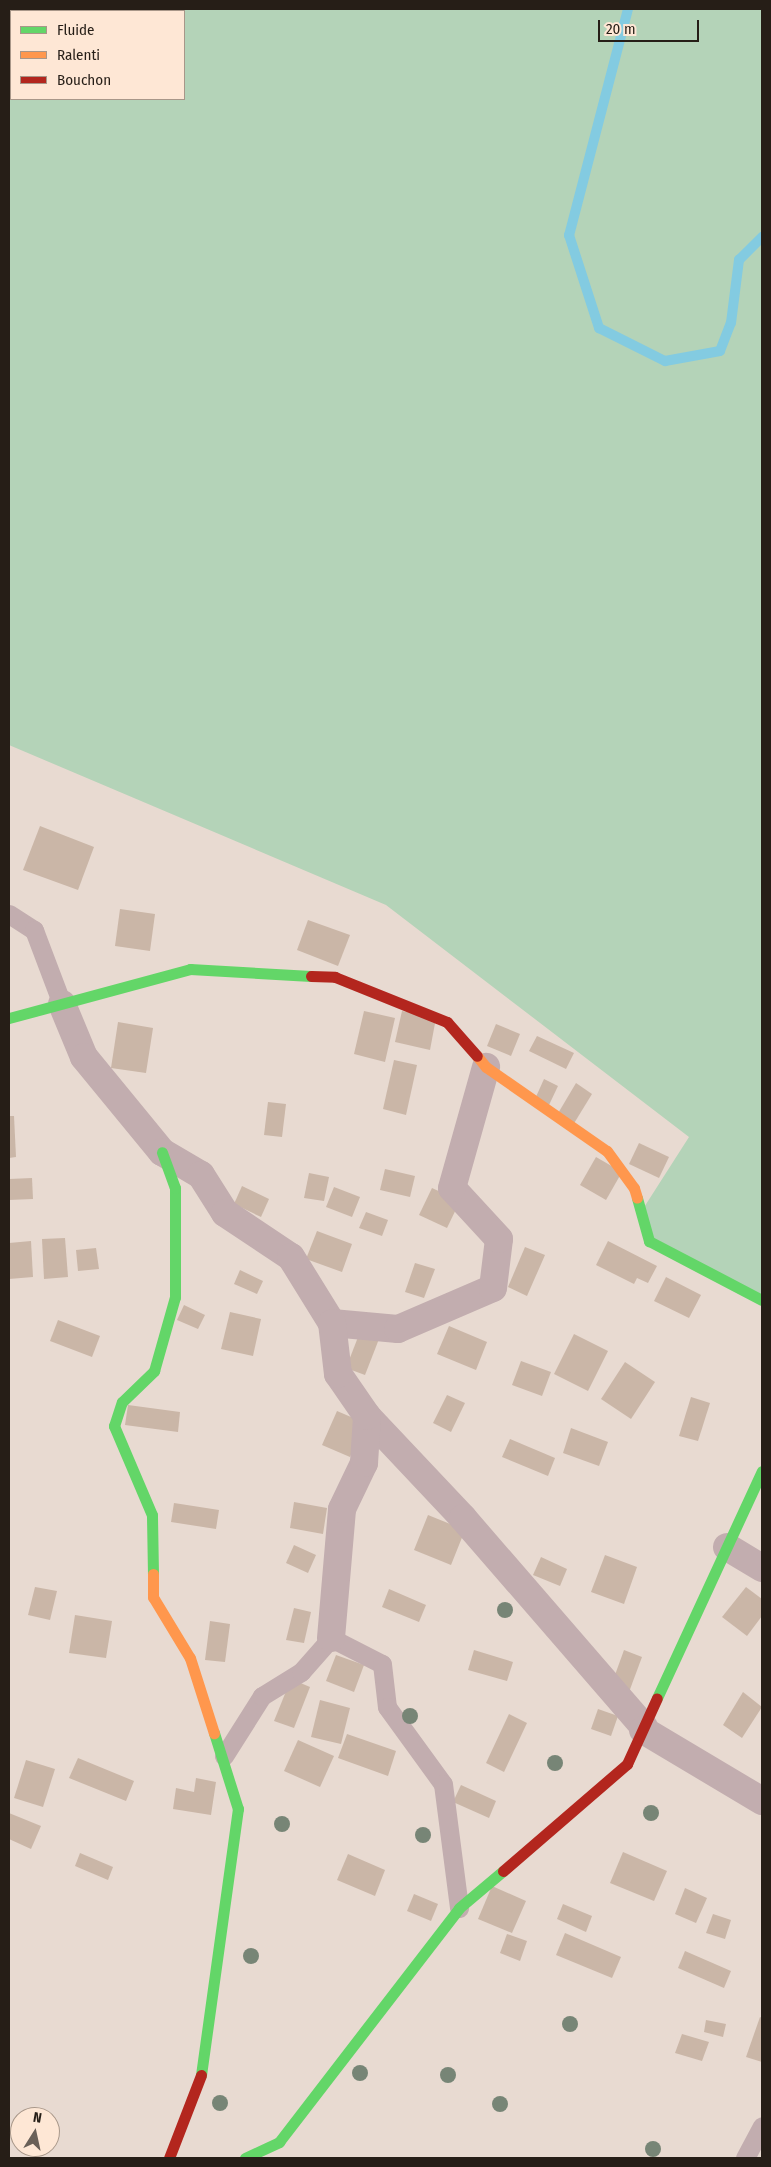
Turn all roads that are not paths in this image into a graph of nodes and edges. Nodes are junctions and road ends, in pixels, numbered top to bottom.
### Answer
1 (9, 914) edge
2 (62, 1004) junction
3 (9, 1018) edge
4 (486, 1068) junction
5 (162, 1152) junction
6 (762, 1300) edge
7 (332, 1323) junction
8 (367, 1416) junction
9 (762, 1471) edge
10 (727, 1547) junction
11 (762, 1568) edge
12 (331, 1638) junction
13 (643, 1729) junction
14 (224, 1756) junction
15 (762, 1801) edge
16 (459, 1908) junction
17 (762, 2126) edge
18 (169, 2158) edge
19 (245, 2158) edge
20 (745, 2158) edge

1 - 2 lane
2 - 3 street
2 - 4 street
2 - 5 street
4 - 6 street
4 - 7 street
5 - 7 street
5 - 14 street
7 - 8 street
8 - 12 street
8 - 13 street
9 - 10 street
10 - 11 street
10 - 13 street
12 - 14 lane
12 - 16 lane
13 - 15 street
13 - 16 street
14 - 18 street
16 - 19 street
17 - 20 lane

